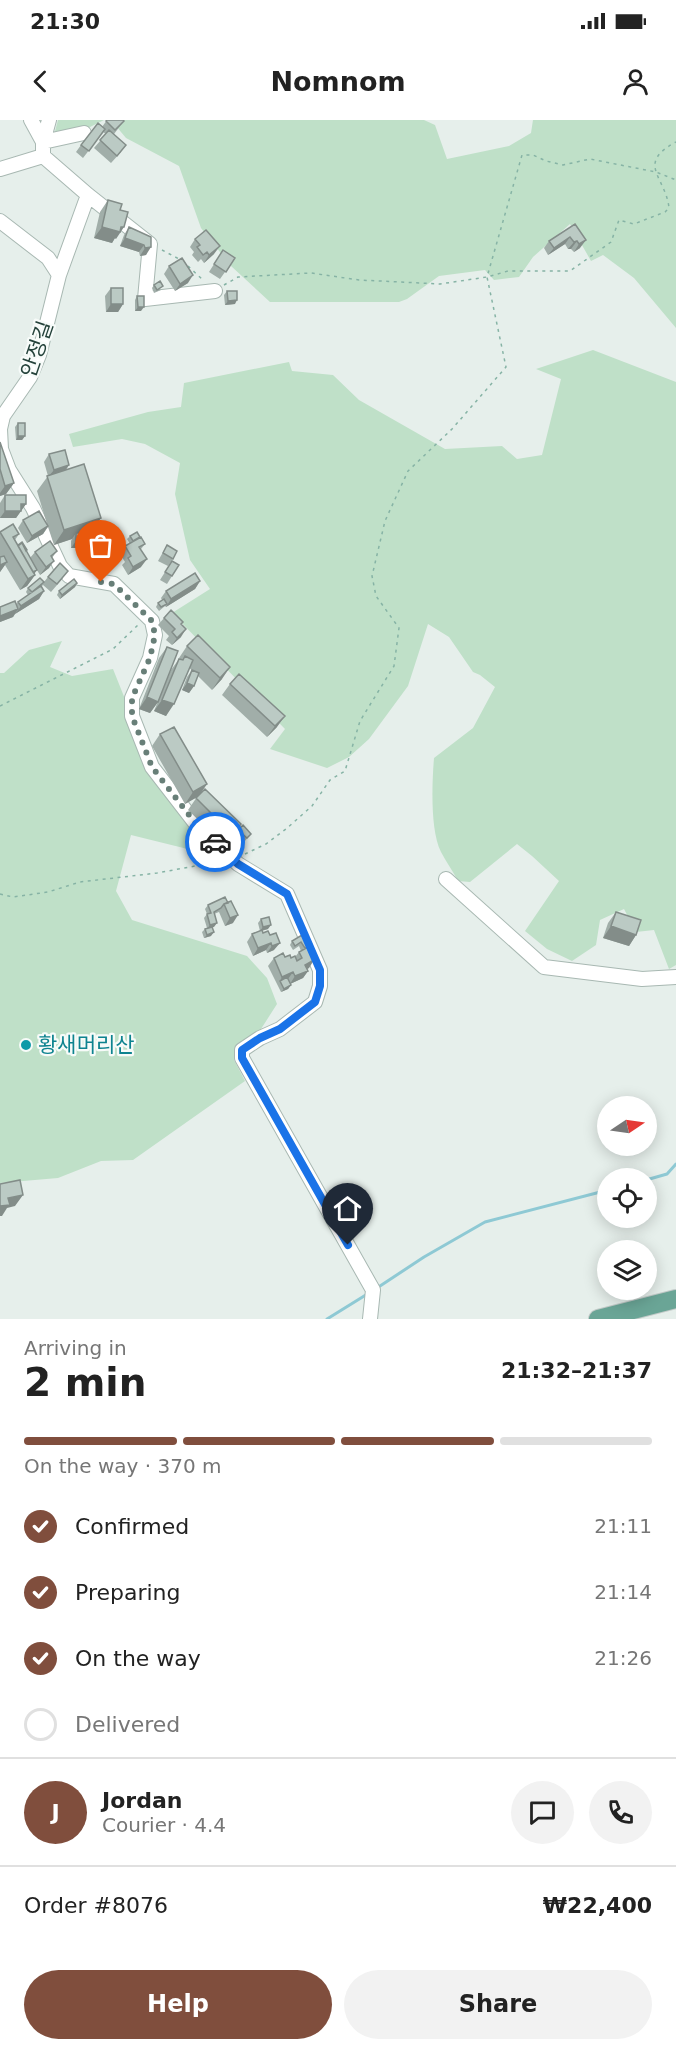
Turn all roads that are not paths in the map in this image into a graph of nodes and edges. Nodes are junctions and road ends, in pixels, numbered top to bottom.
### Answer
1 (31, 120) edge
2 (49, 120) edge
3 (84, 133) dead end
4 (43, 149) junction
5 (0, 169) edge
6 (88, 195) junction
7 (0, 221) edge
8 (59, 275) junction
9 (215, 291) road end
10 (446, 879) dead end
11 (676, 977) edge
12 (676, 1299) edge
13 (370, 1319) edge
14 (598, 1319) edge

1 - 4 street
2 - 4 street
3 - 4 street
4 - 5 street
4 - 6 street
6 - 8 street, 안정길
6 - 9 street
7 - 8 street
8 - 13 street, 안정길
10 - 11 street
12 - 14 main road

